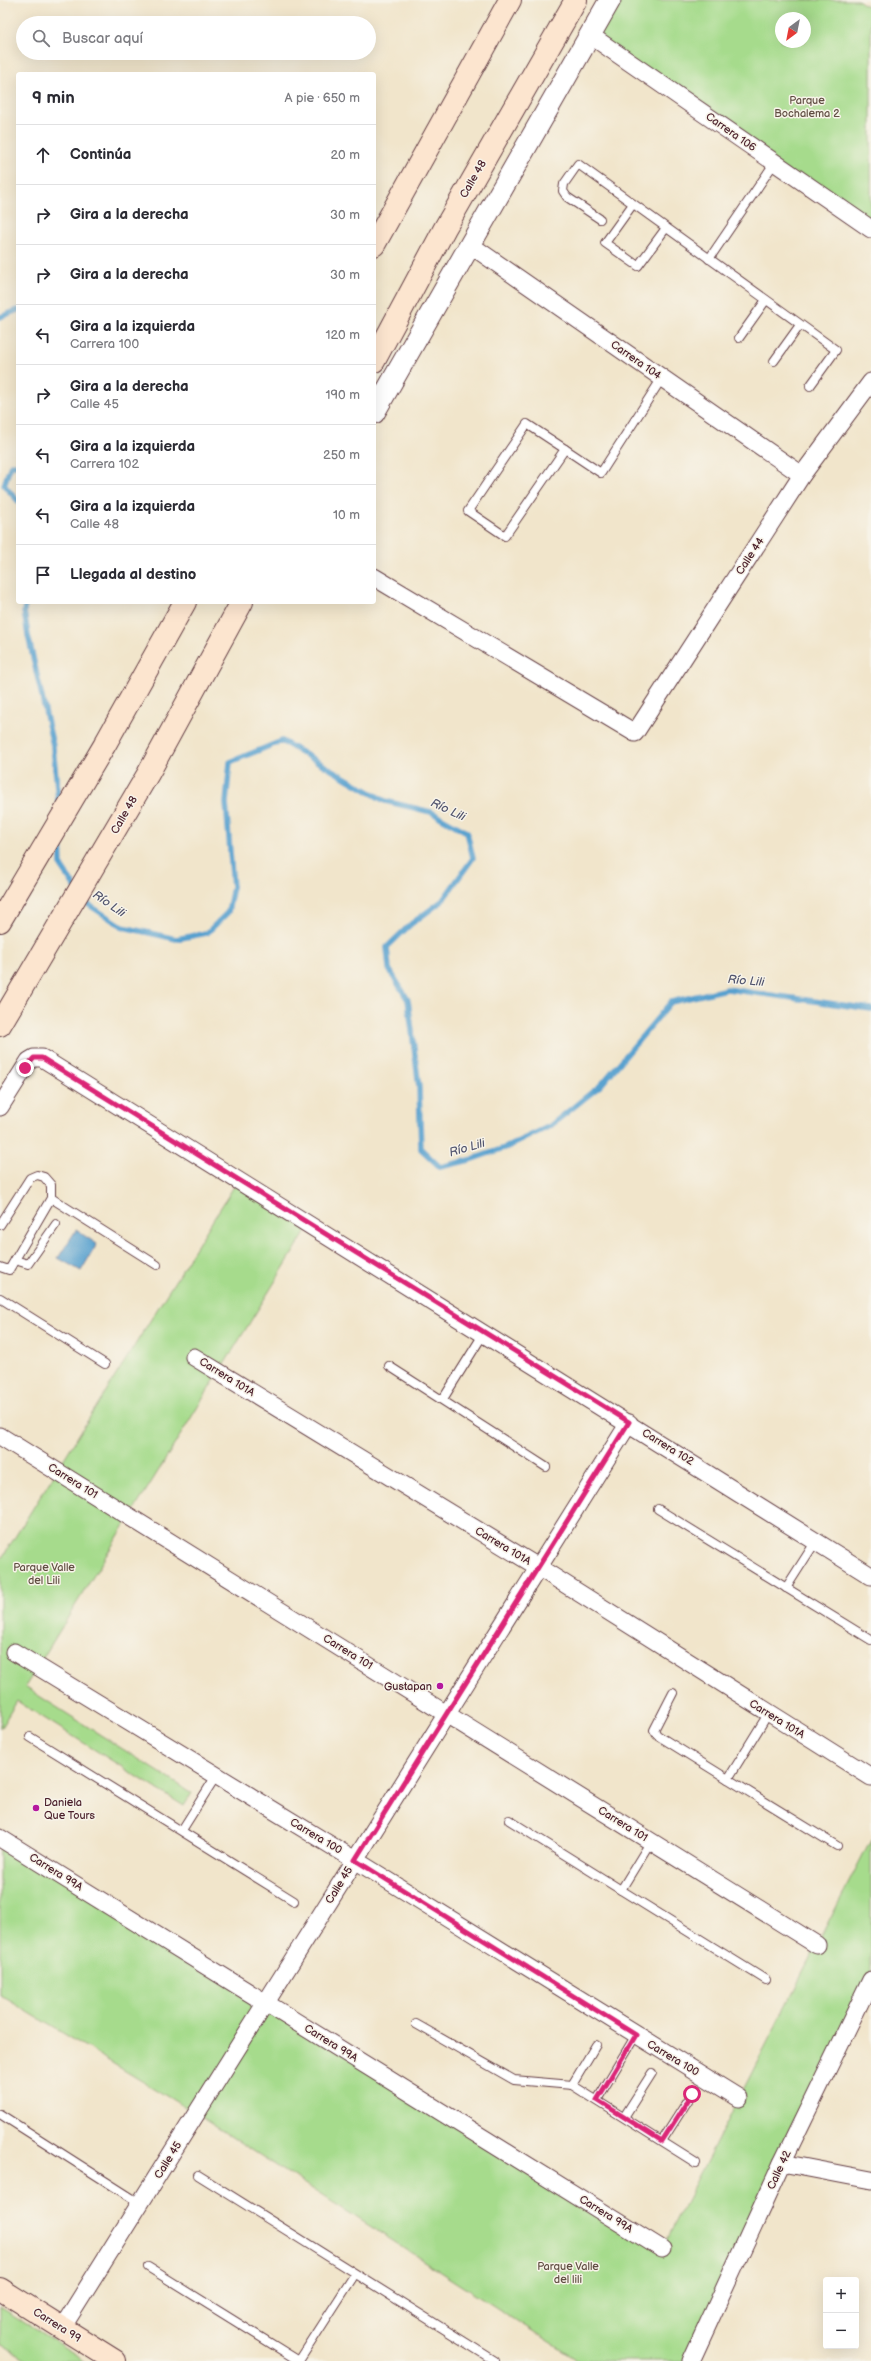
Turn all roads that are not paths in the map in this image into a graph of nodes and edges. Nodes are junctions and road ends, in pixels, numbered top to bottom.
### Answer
1 (510, 0) edge
2 (576, 0) edge
3 (610, 0) edge
4 (590, 35) junction
5 (775, 162) junction
6 (633, 204) junction
7 (600, 219) dead end
8 (666, 228) junction
9 (871, 229) edge
10 (376, 241) edge
11 (470, 244) junction
12 (709, 259) junction
13 (766, 300) junction
14 (800, 325) junction
15 (739, 338) dead end
16 (376, 357) edge
17 (774, 361) dead end
18 (662, 378) junction
19 (871, 382) edge
20 (810, 386) dead end
21 (376, 408) edge
22 (565, 449) junction
23 (802, 475) junction
24 (376, 578) edge
25 (241, 604) edge
26 (249, 604) edge
27 (181, 609) edge
28 (223, 638) junction
29 (0, 921) edge
30 (0, 1025) edge
31 (0, 1107) edge
32 (51, 1198) junction
33 (56, 1224) dead end
34 (0, 1225) edge
35 (15, 1260) junction
36 (157, 1265) dead end
37 (0, 1267) edge
38 (0, 1298) edge
39 (484, 1332) junction
40 (194, 1357) dead end
41 (105, 1364) dead end
42 (389, 1366) dead end
43 (443, 1399) junction
44 (629, 1422) junction
45 (0, 1436) edge
46 (546, 1467) dead end
47 (658, 1509) dead end
48 (816, 1541) junction
49 (538, 1567) junction
50 (871, 1576) edge
51 (786, 1588) junction
52 (871, 1640) edge
53 (14, 1652) dead end
54 (673, 1693) dead end
55 (447, 1713) junction
56 (768, 1714) junction
57 (30, 1737) dead end
58 (216, 1776) junction
59 (871, 1776) edge
60 (728, 1779) junction
61 (509, 1820) dead end
62 (182, 1830) junction
63 (0, 1838) edge
64 (651, 1841) junction
65 (837, 1846) dead end
66 (355, 1860) junction
67 (622, 1890) junction
68 (294, 1901) dead end
69 (817, 1945) dead end
70 (766, 1980) dead end
71 (871, 1980) edge
72 (266, 2002) junction
73 (416, 2024) dead end
74 (636, 2035) junction
75 (596, 2045) dead end
76 (652, 2073) dead end
77 (572, 2085) junction
78 (692, 2094) dead end
79 (739, 2098) dead end
80 (597, 2100) junction
81 (0, 2114) edge
82 (624, 2117) junction
83 (662, 2141) junction
84 (696, 2163) dead end
85 (782, 2163) junction
86 (198, 2175) dead end
87 (871, 2180) edge
88 (141, 2204) junction
89 (662, 2249) dead end
90 (148, 2267) dead end
91 (355, 2274) junction
92 (0, 2289) edge
93 (62, 2328) junction
94 (115, 2361) edge
95 (299, 2361) edge
96 (495, 2361) edge
97 (691, 2361) edge

1 - 10 main road
2 - 16 main road, Calle 48
3 - 4 street
4 - 5 street, Carrera 106
4 - 11 street
5 - 9 street, Carrera 106
5 - 12 lane
6 - 7 lane
6 - 8 lane
6 - 8 lane
8 - 12 lane
11 - 18 street, Carrera 104
11 - 21 street
12 - 13 lane
13 - 14 lane
13 - 15 lane
14 - 17 lane
14 - 20 lane
18 - 22 lane
18 - 23 street, Carrera 104
19 - 23 street, Calle 44
22 - 22 lane
23 - 24 street, Calle 44
25 - 28 main road, Calle 48
26 - 28 street
27 - 29 main road
28 - 30 main road, Calle 48
31 - 39 street, Carrera 102
32 - 34 lane
32 - 35 lane
32 - 36 lane
33 - 35 lane
35 - 37 lane
38 - 41 lane
39 - 43 lane
39 - 44 street, Carrera 102
40 - 49 street, Carrera 101A
42 - 43 lane
43 - 46 lane
44 - 48 street, Carrera 102
44 - 49 street, Calle 45
45 - 55 street, Carrera 101
47 - 51 lane
48 - 50 street, Carrera 102
48 - 51 lane
49 - 55 street, Calle 45
49 - 56 street, Carrera 101A
51 - 52 lane
53 - 58 street, Carrera 100
54 - 60 lane
55 - 64 street, Carrera 101
55 - 66 street, Calle 45
56 - 59 street, Carrera 101A
56 - 60 lane
57 - 62 lane
58 - 62 lane
58 - 66 street, Carrera 100
60 - 65 lane
61 - 67 lane
62 - 68 lane
63 - 72 street, Carrera 99A
64 - 67 lane
64 - 69 street, Carrera 101
66 - 72 street, Calle 45
66 - 74 street, Carrera 100
67 - 70 lane
71 - 85 street, Calle 42
72 - 88 street, Calle 45
72 - 89 street, Carrera 99A
73 - 77 lane
74 - 79 street, Carrera 100
74 - 80 lane
75 - 77 lane
76 - 82 lane
77 - 80 lane
78 - 83 lane
80 - 82 lane
81 - 88 lane
82 - 83 lane
83 - 84 lane
85 - 87 street
85 - 97 street, Calle 42
86 - 91 lane
88 - 93 street, Calle 45
90 - 95 lane
91 - 95 lane
91 - 96 lane
92 - 93 main road, Carrera 99
93 - 94 main road, Carrera 99

